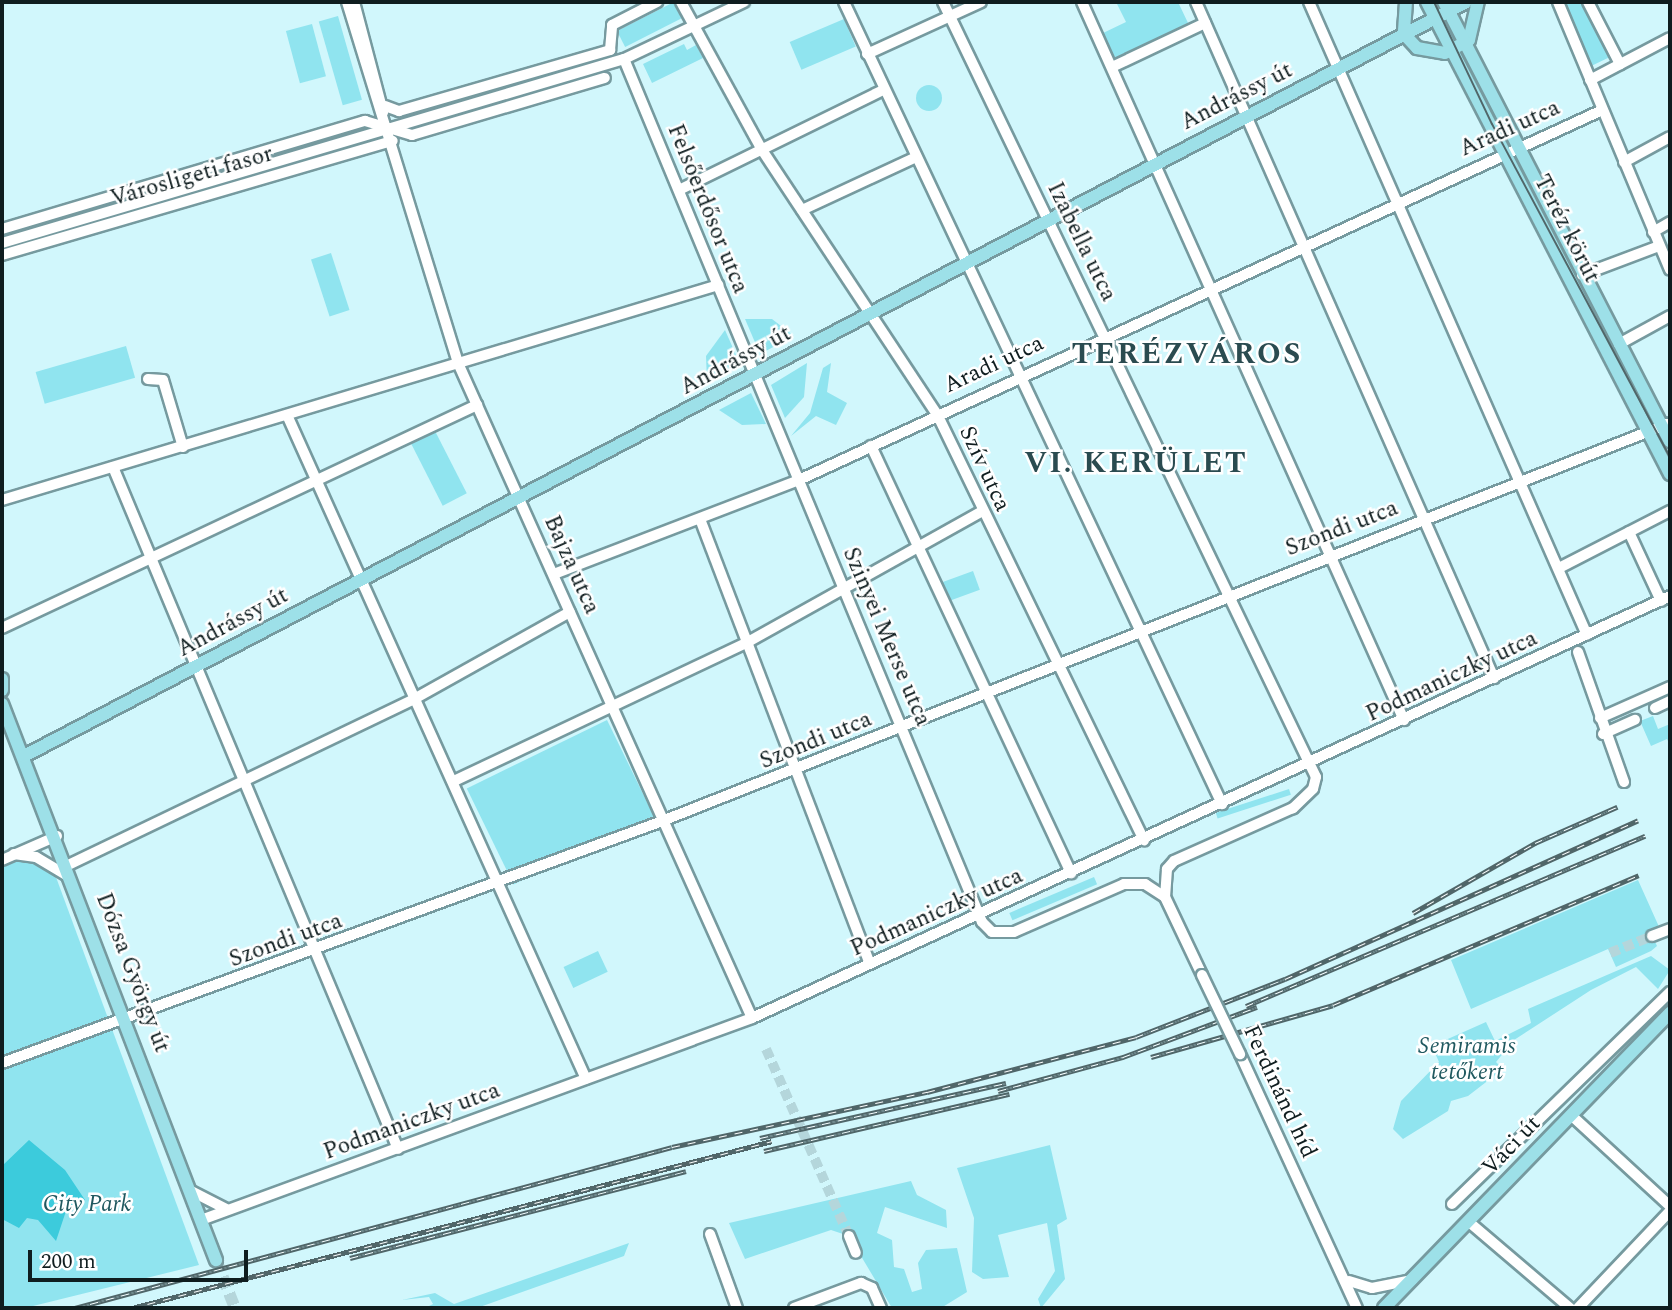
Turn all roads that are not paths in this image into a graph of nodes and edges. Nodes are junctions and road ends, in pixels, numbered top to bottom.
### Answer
1 (347, 2) edge
2 (354, 2) edge
3 (657, 2) edge
4 (681, 2) edge
5 (744, 2) edge
6 (844, 2) edge
7 (943, 2) edge
8 (981, 2) edge
9 (1082, 2) edge
10 (1196, 2) edge
11 (1309, 2) edge
12 (1406, 2) edge
13 (1427, 2) edge
14 (1466, 2) edge
15 (1478, 2) edge
16 (1558, 2) edge
17 (1588, 2) edge
18 (1447, 6) edge
19 (950, 16) junction
20 (1435, 18) junction
21 (1205, 23) junction
22 (692, 25) junction
23 (1404, 34) junction
24 (1670, 38) edge
25 (1466, 44) junction
26 (1452, 51) junction
27 (867, 54) junction
28 (624, 59) junction
29 (1620, 64) junction
30 (1112, 66) junction
31 (1339, 68) junction
32 (575, 73) junction
33 (605, 78) dead end
34 (1590, 80) junction
35 (579, 86) junction
36 (883, 90) junction
37 (385, 106) junction
38 (1600, 111) junction
39 (1247, 116) junction
40 (383, 123) junction
41 (1670, 137) edge
42 (393, 141) junction
43 (1517, 147) junction
44 (762, 150) junction
45 (1503, 153) junction
46 (916, 157) junction
47 (1624, 162) junction
48 (1157, 163) junction
49 (679, 190) junction
50 (1399, 201) junction
51 (802, 210) junction
52 (1050, 219) junction
53 (1670, 222) edge
54 (2, 229) edge
55 (1653, 232) junction
56 (2, 243) edge
57 (1304, 245) junction
58 (1659, 246) junction
59 (2, 255) edge
60 (966, 264) junction
61 (1670, 270) edge
62 (1582, 275) junction
63 (718, 285) junction
64 (1212, 286) junction
65 (871, 314) junction
66 (1670, 316) edge
67 (1105, 335) junction
68 (1619, 344) junction
69 (458, 363) junction
70 (755, 373) junction
71 (1018, 374) junction
72 (148, 379) dead end
73 (477, 405) junction
74 (937, 414) junction
75 (287, 415) junction
76 (1667, 425) edge
77 (1648, 432) junction
78 (1670, 441) edge
79 (871, 446) junction
80 (183, 447) junction
81 (113, 467) junction
82 (1670, 474) edge
83 (317, 479) junction
84 (799, 480) junction
85 (1518, 482) junction
86 (519, 497) junction
87 (2, 500) edge
88 (982, 511) junction
89 (1670, 511) edge
90 (1423, 518) junction
91 (700, 519) junction
92 (1629, 532) junction
93 (920, 546) junction
94 (1332, 553) junction
95 (153, 558) junction
96 (1559, 568) junction
97 (554, 574) junction
98 (363, 579) junction
99 (844, 587) junction
100 (1224, 595) junction
101 (1665, 598) edge
102 (570, 612) junction
103 (2, 628) edge
104 (1139, 628) junction
105 (1587, 635) junction
106 (748, 642) junction
107 (1578, 652) dead end
108 (1055, 662) junction
109 (196, 666) junction
110 (1494, 678) junction
111 (2, 679) edge
112 (1670, 687) edge
113 (2, 690) edge
114 (986, 694) junction
115 (416, 698) junction
116 (1670, 701) edge
117 (2, 704) edge
118 (1655, 708) dead end
119 (614, 709) junction
120 (1600, 718) junction
121 (1404, 720) junction
122 (1635, 720) dead end
123 (903, 726) junction
124 (1603, 734) junction
125 (24, 756) junction
126 (1311, 764) junction
127 (794, 770) junction
128 (454, 781) junction
129 (243, 782) junction
130 (1624, 782) dead end
131 (1222, 804) junction
132 (665, 820) junction
133 (57, 836) junction
134 (1144, 840) junction
135 (15, 855) junction
136 (2, 860) edge
137 (68, 865) junction
138 (1071, 873) junction
139 (74, 880) junction
140 (500, 882) junction
141 (1166, 898) junction
142 (980, 915) junction
143 (1670, 929) edge
144 (1652, 936) tunnel mouth
145 (314, 951) junction
146 (870, 964) junction
147 (1670, 992) edge
148 (1670, 1013) edge
149 (752, 1018) junction
150 (127, 1020) junction
151 (2, 1063) edge
152 (586, 1079) junction
153 (1571, 1115) junction
154 (398, 1149) junction
155 (190, 1190) junction
156 (1452, 1204) dead end
157 (1670, 1209) edge
158 (230, 1210) junction
159 (201, 1220) junction
160 (1469, 1222) junction
161 (710, 1234) dead end
162 (849, 1236) tunnel mouth
163 (856, 1253) dead end
164 (216, 1260) tunnel mouth
165 (1412, 1280) junction
166 (1349, 1281) junction
167 (1356, 1307) edge
168 (737, 1308) edge
169 (794, 1308) edge
170 (881, 1308) edge
171 (1384, 1308) edge
172 (1570, 1308) edge
173 (1578, 1308) edge

1 - 40 street, Bajza utca
2 - 37 street
3 - 37 street
4 - 22 street, Szív utca
5 - 22 street, Városligeti fasor
6 - 27 street
7 - 19 street, Izabella utca
8 - 19 street
9 - 30 street
10 - 21 street
11 - 31 street
12 - 23 main road
13 - 20 main road, Teréz körút
14 - 18 main road, Andrássy út
15 - 25 main road
16 - 34 street
17 - 29 street
18 - 20 main road, Andrássy út
18 - 25 main road, Teréz körút
19 - 27 street
19 - 52 street, Izabella utca
20 - 23 main road, Andrássy út
20 - 26 main road, Teréz körút
21 - 30 street
21 - 39 street
22 - 28 street, Városligeti fasor
22 - 44 street, Szív utca
23 - 26 main road
23 - 31 main road, Andrássy út
24 - 29 street
25 - 26 main road
25 - 43 main road, Teréz körút
26 - 45 main road, Teréz körút
27 - 36 street
28 - 32 street, Városligeti fasor
28 - 49 street, Felsőerdősor utca
29 - 34 street
30 - 48 street
31 - 39 main road, Andrássy út
31 - 50 street
32 - 35 street
32 - 40 street, Városligeti fasor
33 - 35 street, Városligeti fasor
34 - 38 street
35 - 40 street, Városligeti fasor
36 - 44 street
36 - 46 street
37 - 40 street
38 - 43 street, Aradi utca
38 - 47 street
39 - 48 main road, Andrássy út
39 - 57 street
40 - 42 street, Bajza utca
40 - 54 street, Városligeti fasor
40 - 56 street, Városligeti fasor
41 - 47 street
42 - 59 street, Városligeti fasor
42 - 69 street, Bajza utca
43 - 45 street, Aradi utca
43 - 62 main road, Teréz körút
44 - 49 street
44 - 51 street, Szív utca
45 - 50 street, Aradi utca
45 - 77 main road, Teréz körút
46 - 51 street
46 - 60 street
47 - 55 street
48 - 52 main road, Andrássy út
48 - 64 street
49 - 63 street, Felsőerdősor utca
50 - 57 street, Aradi utca
50 - 85 street
51 - 65 street, Szív utca
52 - 60 main road, Andrássy út
52 - 67 street, Izabella utca
53 - 55 street
55 - 58 street
57 - 64 street, Aradi utca
57 - 90 street
58 - 61 street
58 - 62 street
60 - 65 main road, Andrássy út
60 - 71 street
62 - 68 main road, Teréz körút
63 - 69 street
63 - 70 street, Felsőerdősor utca
64 - 67 street, Aradi utca
64 - 94 street
65 - 70 main road, Andrássy út
65 - 74 street, Szív utca
66 - 68 street
67 - 71 street, Aradi utca
67 - 100 street, Izabella utca
68 - 76 main road, Teréz körút
69 - 73 street, Bajza utca
69 - 75 street
70 - 84 street, Szinyei Merse utca
70 - 86 main road, Andrássy út
71 - 74 street, Aradi utca
71 - 104 street
72 - 80 street
73 - 83 street
73 - 86 street, Bajza utca
74 - 79 street, Aradi utca
74 - 88 street, Szív utca
75 - 80 street
75 - 83 street
76 - 77 street, Szondi utca
76 - 78 main road, Teréz körút
77 - 82 main road, Teréz körút
77 - 85 street, Szondi utca
79 - 84 street, Aradi utca
79 - 93 street
80 - 81 street
81 - 87 street
81 - 95 street
83 - 95 street
83 - 98 street
84 - 91 street, Aradi utca
84 - 99 street, Szinyei Merse utca
85 - 90 street, Szondi utca
85 - 96 street
86 - 97 street, Bajza utca
86 - 98 main road, Andrássy út
88 - 93 street
88 - 108 street, Szív utca
89 - 92 street
90 - 94 street, Szondi utca
90 - 110 street
91 - 97 street, Aradi utca
91 - 106 street
92 - 96 street
92 - 101 street
93 - 99 street
93 - 114 street
94 - 100 street, Szondi utca
94 - 121 street
95 - 103 street
95 - 109 street
96 - 105 street
97 - 102 street, Bajza utca
98 - 109 main road, Andrássy út
98 - 115 street
99 - 106 street
99 - 123 street, Szinyei Merse utca
100 - 104 street, Szondi utca
100 - 126 street, Izabella utca
101 - 105 street, Podmaniczky utca
102 - 115 street
102 - 119 street, Bajza utca
104 - 108 street, Szondi utca
104 - 131 street
105 - 110 street, Podmaniczky utca
106 - 119 street
106 - 127 street
107 - 120 street
108 - 114 street, Szondi utca
108 - 134 street, Szív utca
109 - 125 main road, Andrássy út
109 - 129 street
110 - 121 street, Podmaniczky utca
111 - 113 main road
112 - 120 street
114 - 123 street, Szondi utca
114 - 138 street
115 - 128 street
115 - 129 street
116 - 118 street
117 - 125 main road, Dózsa György út
119 - 128 street
119 - 132 street, Bajza utca
120 - 124 street
121 - 126 street, Podmaniczky utca
122 - 124 street
123 - 127 street, Szondi utca
123 - 142 street, Szinyei Merse utca
124 - 130 street
125 - 133 main road, Dózsa György út
126 - 131 street, Podmaniczky utca
126 - 141 street
127 - 132 street, Szondi utca
127 - 146 street
128 - 140 street
129 - 137 street
129 - 145 street
131 - 134 street, Podmaniczky utca
132 - 140 street, Szondi utca
132 - 149 street, Bajza utca
133 - 135 street
133 - 137 main road, Dózsa György út
134 - 138 street, Podmaniczky utca
135 - 136 street
135 - 139 street
137 - 139 main road, Dózsa György út
138 - 142 street, Podmaniczky utca
139 - 150 main road, Dózsa György út
140 - 145 street, Szondi utca
140 - 152 street
141 - 142 street
141 - 166 street, Ferdinánd híd, bridge
142 - 146 street, Podmaniczky utca
143 - 144 street
145 - 150 street, Szondi utca
145 - 154 street
146 - 149 street, Podmaniczky utca
147 - 156 street, Váci út
148 - 153 main road, Váci út
149 - 152 street, Podmaniczky utca
150 - 151 street, Szondi utca
150 - 155 main road, Dózsa György út
152 - 154 street, Podmaniczky utca
153 - 157 street
153 - 160 main road, Váci út
154 - 158 street, Podmaniczky utca
155 - 158 street
155 - 159 main road, Dózsa György út
157 - 173 street
158 - 159 street, Podmaniczky utca
159 - 164 main road, Dózsa György út
160 - 165 main road, Váci út
160 - 172 street
161 - 168 street
162 - 163 street
165 - 166 street
165 - 171 main road, Váci út
166 - 167 street, Ferdinánd híd
169 - 170 street

